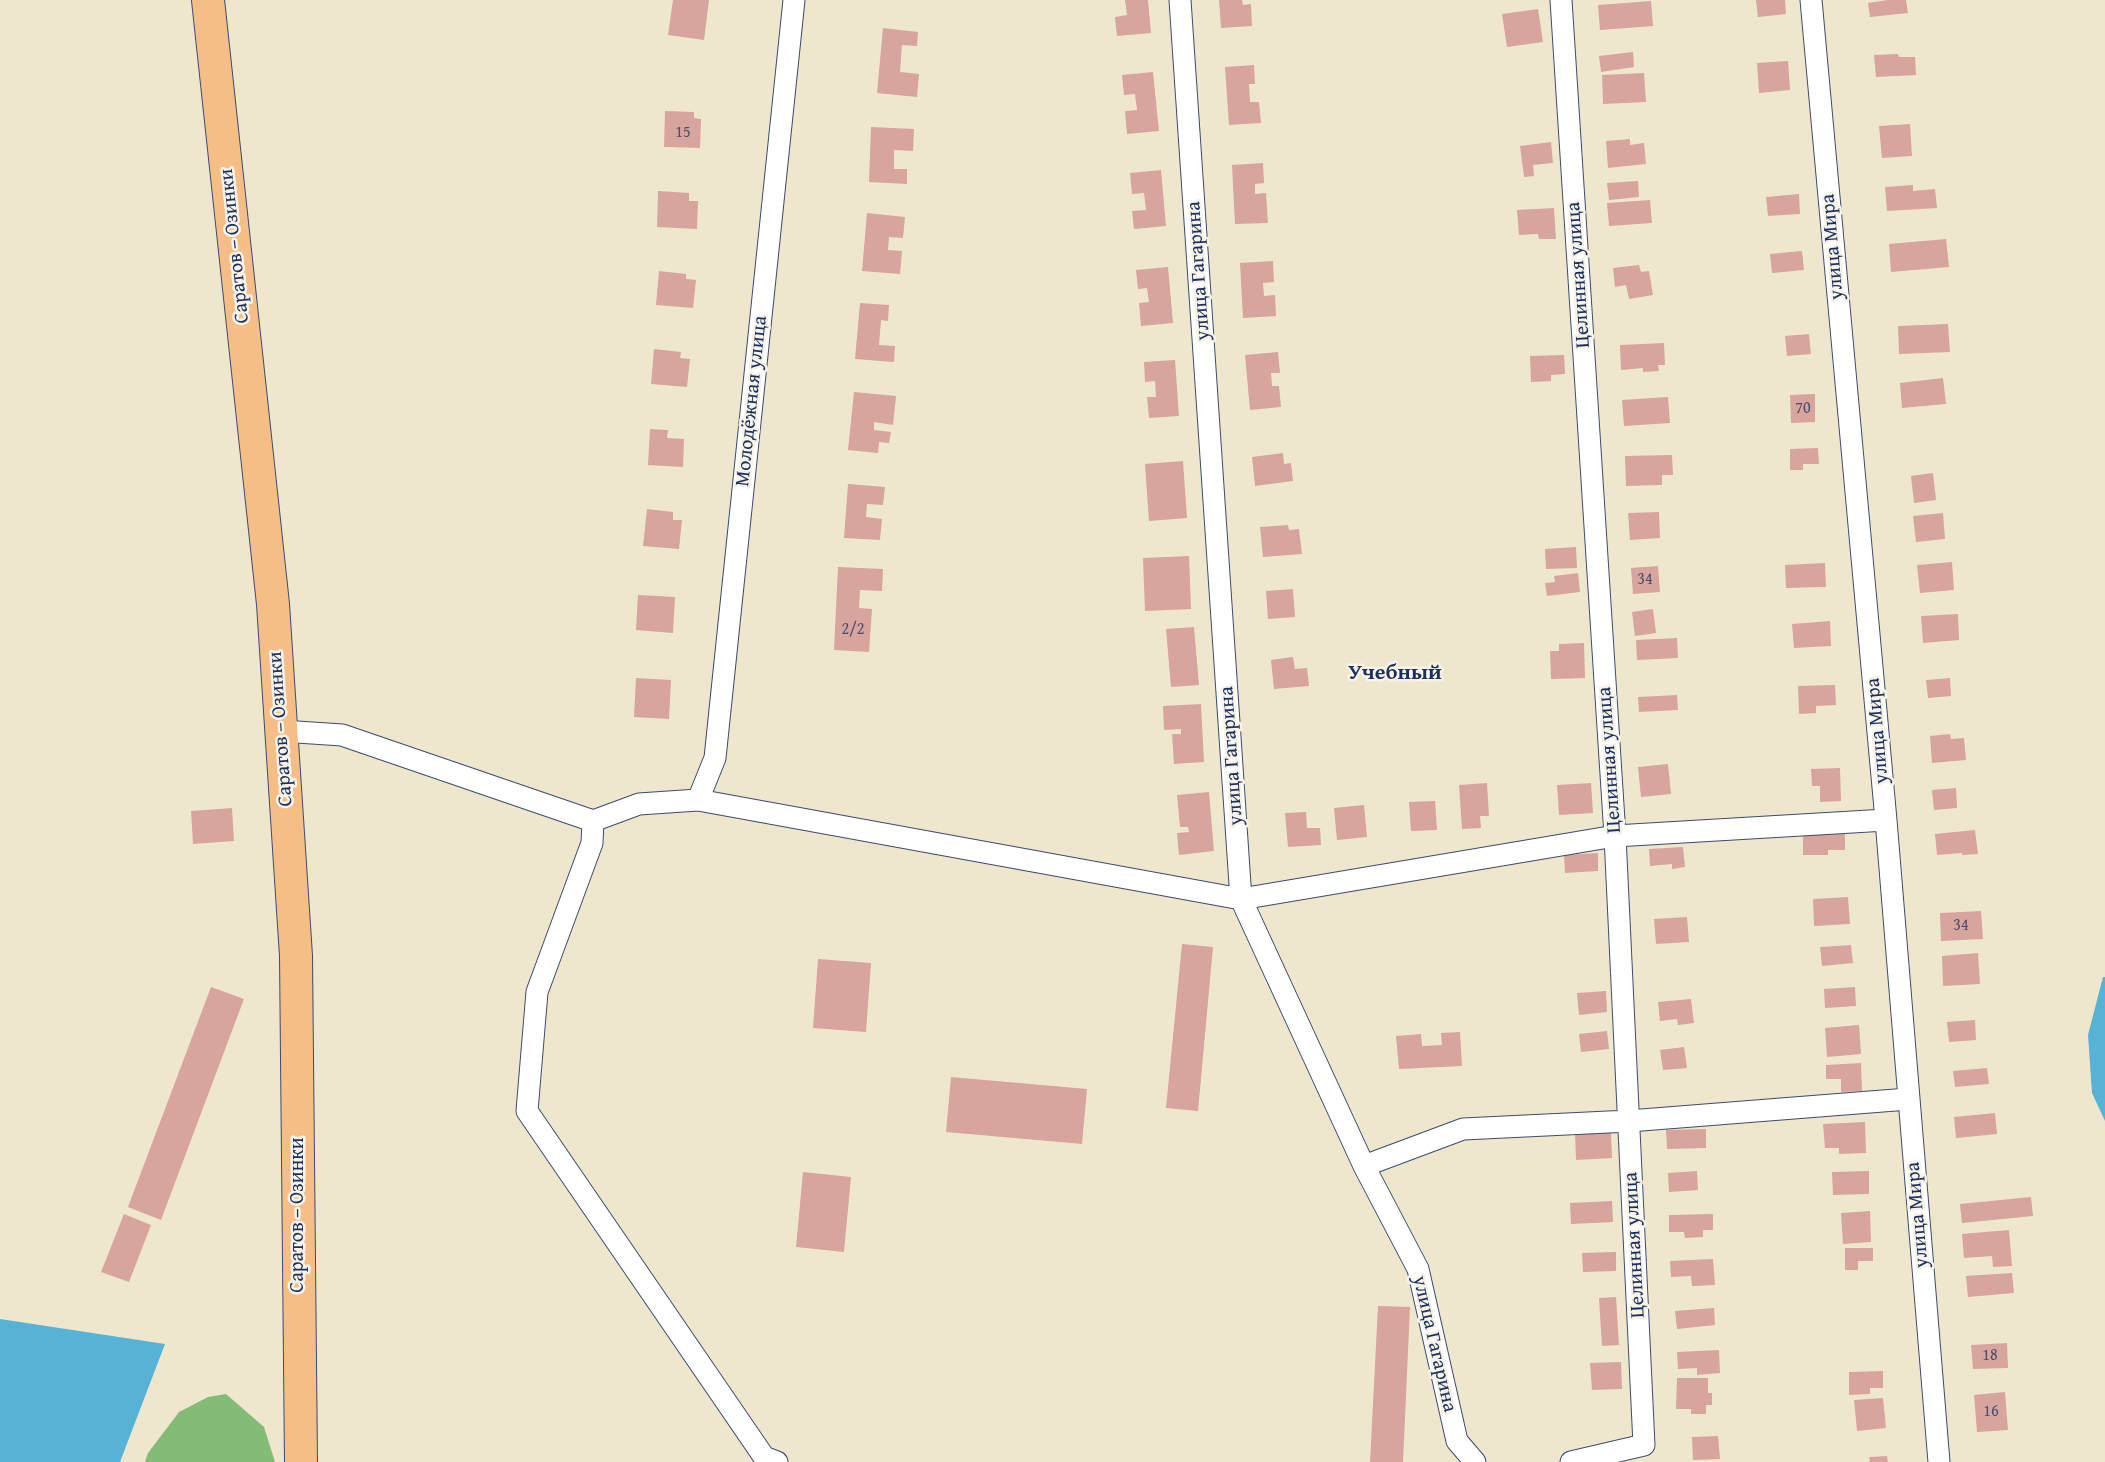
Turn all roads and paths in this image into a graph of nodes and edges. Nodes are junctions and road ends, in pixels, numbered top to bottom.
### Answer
1 (208, 0) edge
2 (794, 0) edge
3 (1180, 0) edge
4 (1561, 0) edge
5 (1811, 0) edge
6 (282, 731) junction
7 (698, 800) junction
8 (593, 820) junction
9 (1886, 820) junction
10 (1615, 836) junction
11 (1241, 899) junction
12 (1908, 1099) junction
13 (1629, 1120) junction
14 (1364, 1166) junction
15 (301, 1462) edge
16 (777, 1462) edge
17 (1475, 1462) edge
18 (1571, 1462) edge
19 (1939, 1462) edge

1 - 6 highway, Саратов – Озинки
2 - 7 street, Молодёжная улица
3 - 11 street, улица Гагарина
4 - 10 street, Целинная улица
5 - 9 street, улица Мира
6 - 8 street
6 - 15 highway, Саратов – Озинки
7 - 8 street
7 - 11 street
8 - 16 street
9 - 10 street
9 - 12 street, улица Мира
10 - 11 street
10 - 13 street, Целинная улица
11 - 14 street, улица Гагарина
12 - 13 street
12 - 19 street, улица Мира
13 - 14 street
13 - 18 street, Целинная улица
14 - 17 street, улица Гагарина

